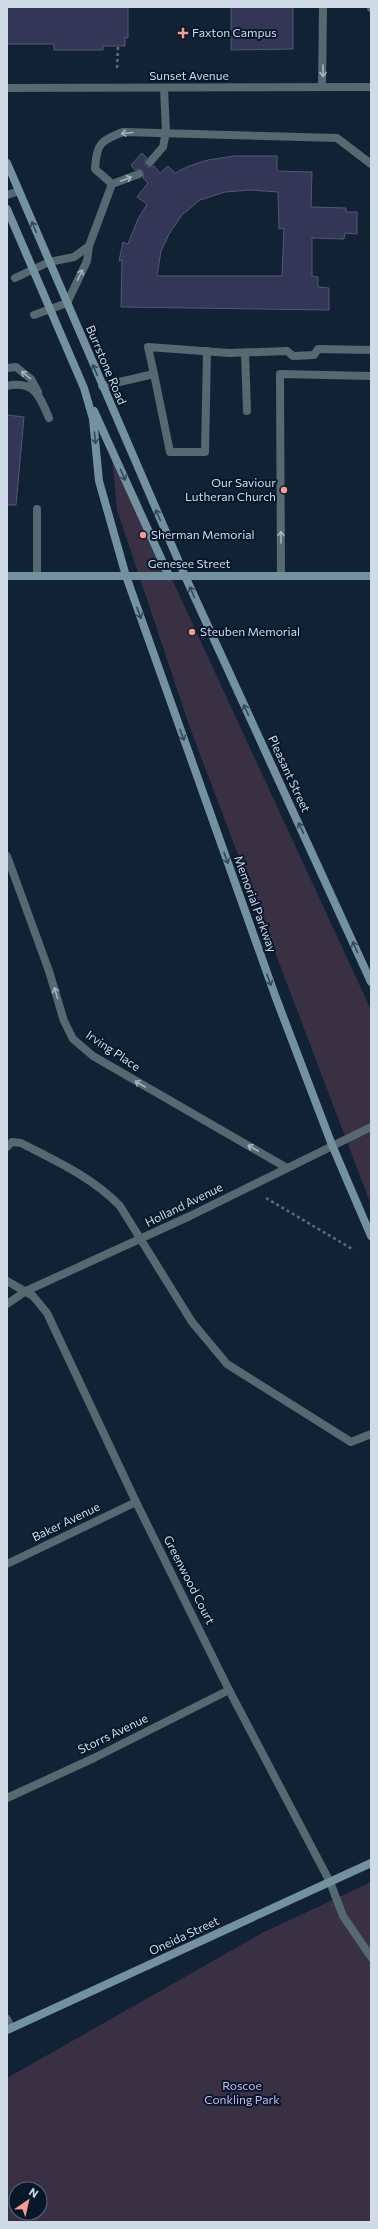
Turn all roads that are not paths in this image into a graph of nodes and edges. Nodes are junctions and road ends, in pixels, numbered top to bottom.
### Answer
1 (323, 7) edge
2 (322, 87) junction
3 (371, 87) edge
4 (7, 88) edge
5 (164, 88) junction
6 (166, 132) junction
7 (150, 162) dead end
8 (7, 163) edge
9 (371, 164) edge
10 (139, 174) dead end
11 (112, 184) junction
12 (19, 191) junction
13 (7, 195) edge
14 (7, 209) edge
15 (88, 246) junction
16 (49, 262) junction
17 (32, 269) junction
18 (15, 278) dead end
19 (67, 304) junction
20 (50, 309) junction
21 (34, 315) dead end
22 (371, 350) edge
23 (207, 351) junction
24 (245, 353) junction
25 (7, 368) edge
26 (154, 374) junction
27 (371, 376) edge
28 (7, 386) edge
29 (102, 386) junction
30 (84, 388) junction
31 (38, 392) junction
32 (247, 410) dead end
33 (50, 418) dead end
34 (37, 509) dead end
35 (7, 576) edge
36 (37, 576) junction
37 (126, 576) junction
38 (169, 576) junction
39 (185, 576) junction
40 (281, 576) junction
41 (371, 576) edge
42 (7, 856) edge
43 (371, 982) edge
44 (371, 1127) edge
45 (332, 1145) junction
46 (7, 1147) edge
47 (287, 1168) junction
48 (371, 1236) edge
49 (140, 1240) junction
50 (7, 1281) edge
51 (26, 1292) junction
52 (7, 1304) edge
53 (371, 1434) edge
54 (136, 1502) junction
55 (7, 1564) edge
56 (229, 1690) junction
57 (7, 1798) edge
58 (371, 1863) edge
59 (330, 1882) junction
60 (371, 1958) edge
61 (7, 2019) edge
62 (9, 2029) edge

1 -> 2 street
2 - 3 street, Sunset Avenue
2 - 5 street, Sunset Avenue
4 - 5 street, Sunset Avenue
5 - 6 street
6 - 7 street
6 - 9 street
6 -> 11 street
8 - 12 street, Burrstone Road
11 -> 10 street
11 - 15 street
12 - 13 street
16 -> 12 street, Burrstone Road
14 - 17 street
15 - 16 street
19 -> 15 street
16 - 17 street
16 - 19 street, Burrstone Road
17 - 18 street
17 - 20 street
19 - 20 street
29 -> 19 street, Burrstone Road
20 - 21 street
20 - 30 street
22 - 24 street
23 - 24 street
23 - 26 street
23 - 26 street
24 - 32 street
31 -> 25 street
26 - 29 street
40 -> 27 street
28 - 31 street
39 -> 29 street, Burrstone Road
30 -> 37 street
30 -> 38 street
31 - 33 street
34 - 36 street
35 - 36 street, Genesee Street
36 - 37 street, Genesee Street
37 - 38 street, Genesee Street
37 -> 45 street, Memorial Parkway
38 - 39 street, Genesee Street
39 - 40 street, Genesee Street
43 -> 39 street, Pleasant Street
40 - 41 street, Genesee Street
47 -> 42 street, Irving Place
44 - 45 street, Holland Avenue
45 - 47 street, Holland Avenue
45 - 48 street, Memorial Parkway
46 - 49 street
47 - 49 street, Holland Avenue
49 - 51 street, Holland Avenue
49 - 53 street
50 - 51 street, Greenwood Court
51 - 52 street, Holland Avenue
51 - 54 street, Greenwood Court
54 - 55 street, Baker Avenue
54 - 56 street, Greenwood Court
56 - 57 street, Storrs Avenue
56 - 59 street, Greenwood Court
58 - 59 street, Oneida Street
59 - 60 street, Greenwood Court
59 - 62 street, Oneida Street
61 - 62 street

